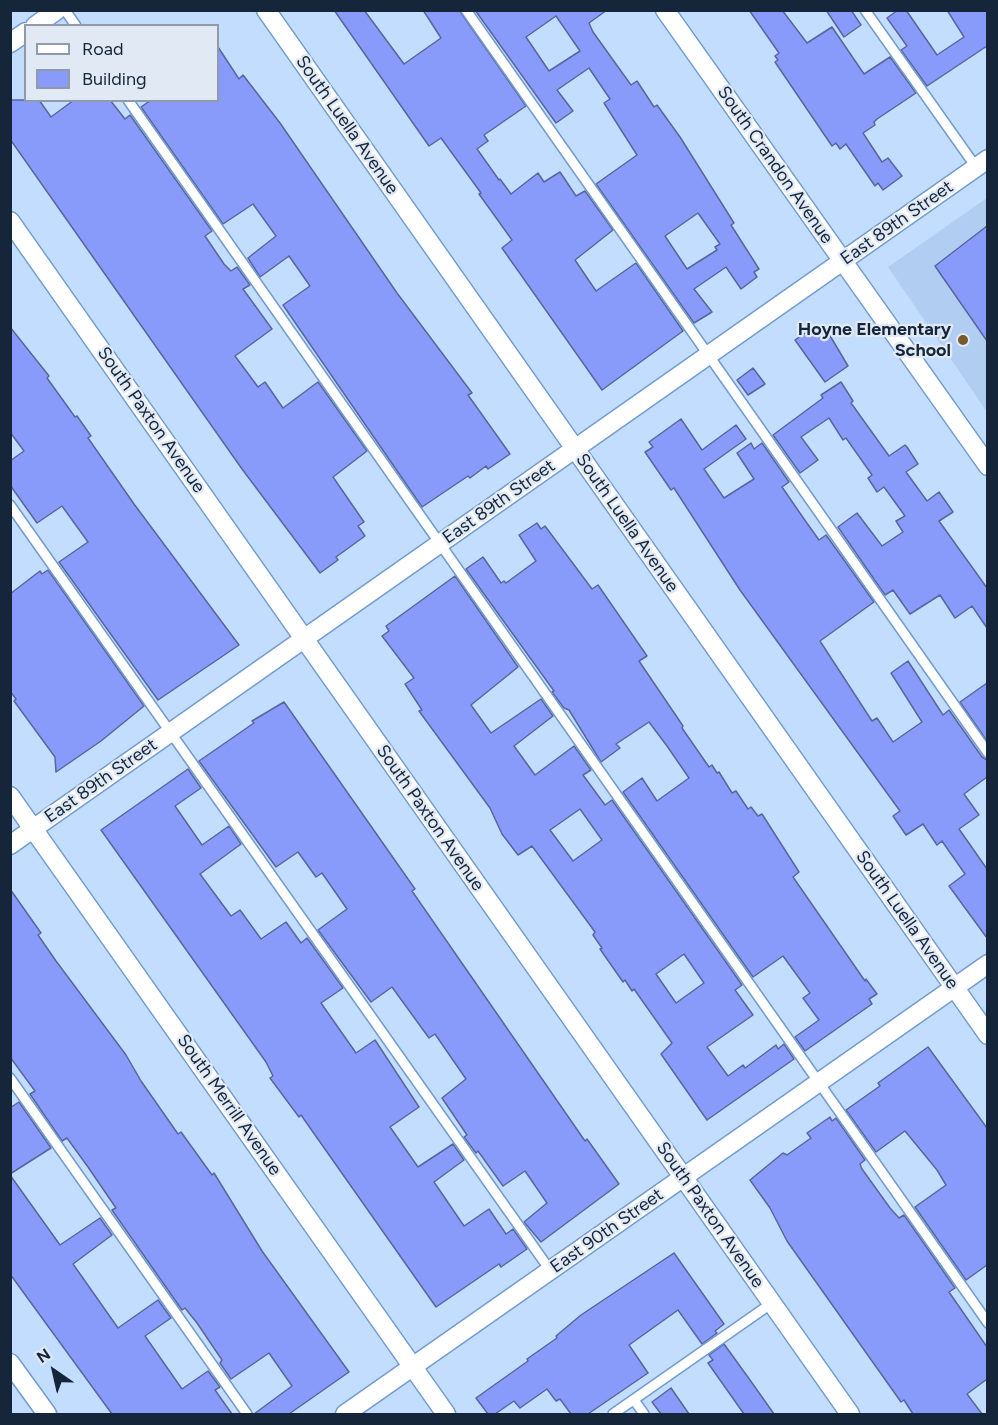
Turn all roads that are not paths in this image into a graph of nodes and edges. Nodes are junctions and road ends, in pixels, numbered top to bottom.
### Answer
1 (57, 10) edge
2 (65, 10) edge
3 (266, 10) edge
4 (466, 10) edge
5 (665, 10) edge
6 (865, 10) edge
7 (38, 24) edge
8 (75, 24) edge
9 (24, 33) edge
10 (10, 43) edge
11 (129, 102) edge
12 (982, 163) edge
13 (10, 221) edge
14 (843, 260) junction
15 (708, 355) junction
16 (575, 449) junction
17 (984, 456) edge
18 (10, 505) edge
19 (440, 544) junction
20 (304, 639) junction
21 (171, 732) junction
22 (987, 753) edge
23 (10, 796) edge
24 (34, 829) junction
25 (10, 845) edge
26 (987, 964) edge
27 (954, 987) junction
28 (987, 1035) edge
29 (10, 1078) edge
30 (819, 1082) junction
31 (683, 1177) junction
32 (550, 1270) junction
33 (772, 1303) junction
34 (987, 1323) edge
35 (10, 1363) edge
36 (413, 1367) junction
37 (634, 1400) junction
38 (47, 1414) edge
39 (247, 1414) edge
40 (345, 1414) edge
41 (446, 1414) edge
42 (613, 1414) edge
43 (644, 1414) edge
44 (850, 1414) edge

1 - 7 street
2 - 8 lane
3 - 16 street, South Luella Avenue
4 - 15 lane
5 - 14 street, South Crandon Avenue
6 - 12 lane
9 - 10 street
11 - 19 lane
12 - 14 street, East 89th Street
13 - 20 street, South Paxton Avenue
14 - 15 street, East 89th Street
14 - 17 street, South Crandon Avenue
15 - 16 street, East 89th Street
15 - 22 lane
16 - 19 street, East 89th Street
16 - 27 street, South Luella Avenue
18 - 21 lane
19 - 20 street, East 89th Street
19 - 30 lane
20 - 21 street, East 89th Street
20 - 31 street, South Paxton Avenue
21 - 24 street, East 89th Street
21 - 32 lane
23 - 24 street, South Merrill Avenue
24 - 25 street, East 89th Street
24 - 36 street, South Merrill Avenue
26 - 27 street, East 90th Street
27 - 28 street, South Luella Avenue
27 - 30 street, East 90th Street
29 - 39 lane
30 - 31 street, East 90th Street
30 - 34 lane
31 - 32 street, East 90th Street
31 - 33 street, South Paxton Avenue
32 - 36 street, East 90th Street
33 - 37 lane
33 - 44 street, South Paxton Avenue
35 - 38 street
36 - 40 street, East 90th Street
36 - 41 street, South Merrill Avenue
37 - 42 lane
37 - 43 lane

